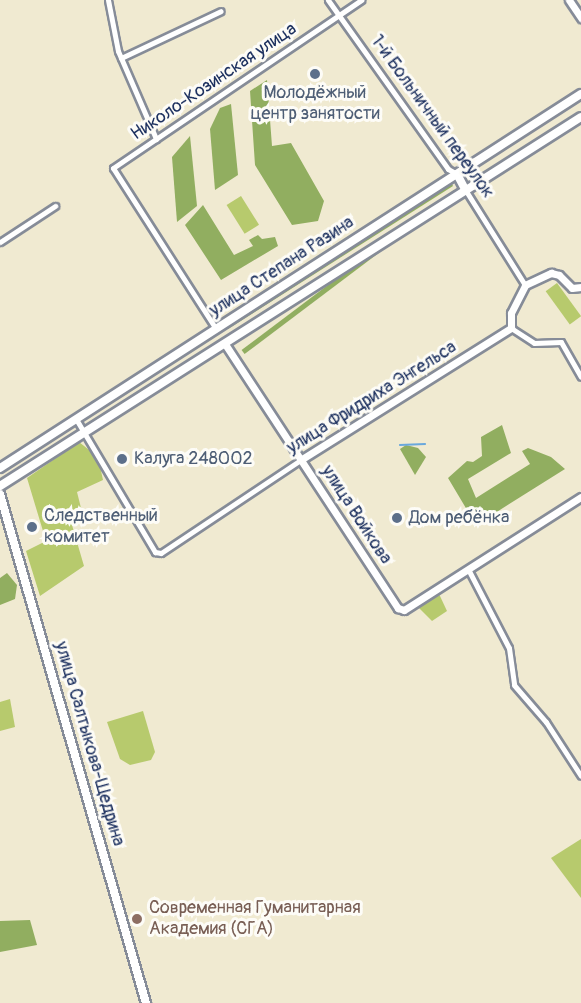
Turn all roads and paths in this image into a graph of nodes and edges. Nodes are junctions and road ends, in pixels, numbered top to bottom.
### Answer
1 (108, 0) edge
2 (328, 0) edge
3 (361, 0) edge
4 (569, 0) edge
5 (222, 10) dead end
6 (338, 15) junction
7 (581, 18) edge
8 (121, 58) junction
9 (581, 94) edge
10 (581, 117) edge
11 (156, 139) junction
12 (457, 174) junction
13 (466, 190) junction
14 (55, 206) dead end
15 (0, 242) edge
16 (525, 285) junction
17 (581, 287) edge
18 (511, 328) junction
19 (216, 329) junction
20 (225, 344) junction
21 (581, 377) edge
22 (76, 419) junction
23 (85, 434) junction
24 (302, 459) junction
25 (0, 468) edge
26 (0, 486) edge
27 (0, 494) edge
28 (581, 497) edge
29 (468, 569) junction
30 (581, 776) edge
31 (146, 1003) edge

1 - 8 street
2 - 6 street, 1-й Больничный переулок
3 - 6 street, Николо-Козинская улица
4 - 7 street
5 - 8 street
6 - 11 street, Николо-Козинская улица
6 - 12 street, 1-й Больничный переулок
8 - 11 street
9 - 12 main road, улица Степана Разина
10 - 13 main road, улица Степана Разина
11 - 19 street, Николо-Козинская улица
12 - 13 main road, 1-й Больничный переулок
12 - 19 main road, улица Степана Разина
13 - 16 street, 1-й Больничный переулок
13 - 20 main road, улица Степана Разина
14 - 15 street
16 - 17 street
16 - 18 street
18 - 21 street
18 - 24 street, улица Фридриха Энгельса
19 - 20 main road
19 - 22 main road, улица Степана Разина
20 - 23 main road, улица Степана Разина
20 - 24 street, улица Войкова
22 - 23 street
22 - 25 main road, улица Степана Разина
23 - 24 street, улица Фридриха Энгельса
23 - 26 main road, улица Степана Разина
24 - 29 street, улица Войкова
27 - 31 main road, улица Салтыкова-Щедрина
28 - 29 street
29 - 30 street

